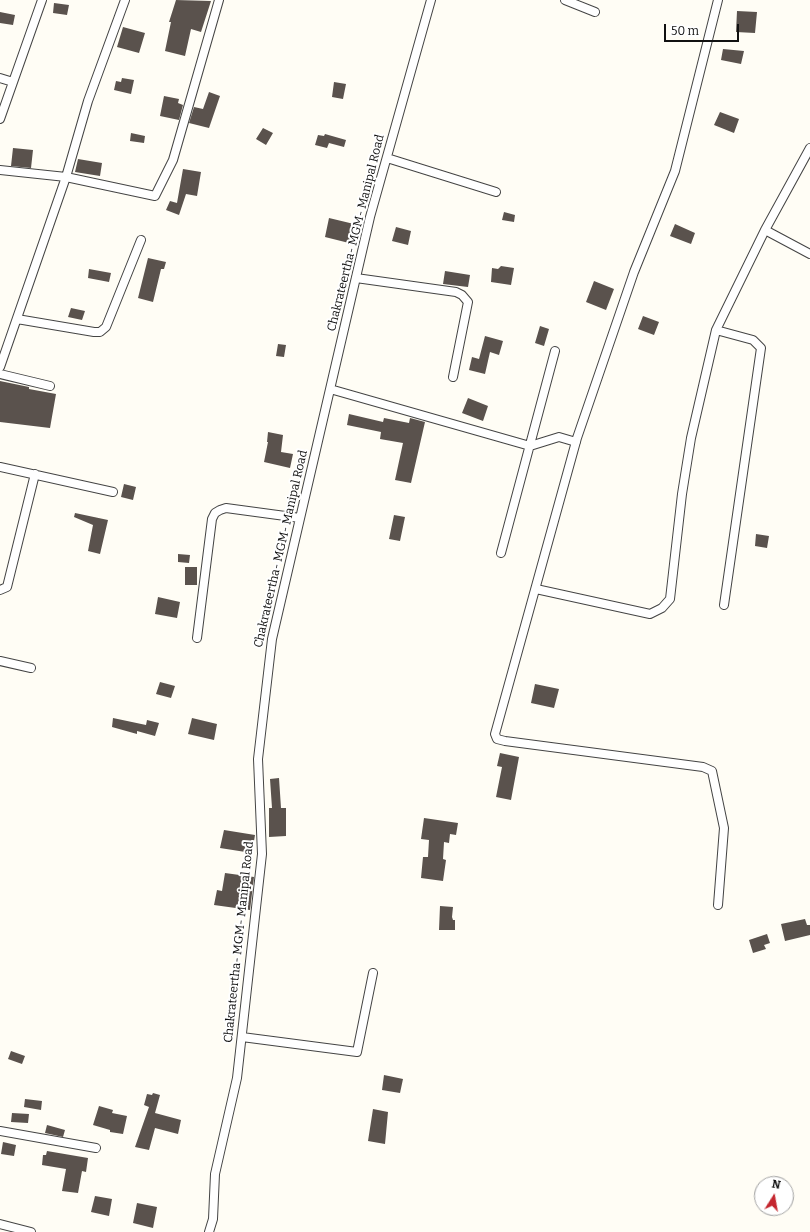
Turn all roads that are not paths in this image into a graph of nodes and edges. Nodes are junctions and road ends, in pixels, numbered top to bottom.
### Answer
1 (42, 0) edge
2 (126, 0) edge
3 (219, 0) edge
4 (431, 0) edge
5 (565, 0) edge
6 (718, 0) edge
7 (595, 12) dead end
8 (0, 78) edge
9 (13, 82) junction
10 (0, 119) edge
11 (810, 148) edge
12 (387, 158) junction
13 (0, 170) edge
14 (66, 176) junction
15 (496, 192) dead end
16 (765, 230) junction
17 (141, 240) dead end
18 (810, 254) edge
19 (356, 278) junction
20 (17, 318) junction
21 (716, 330) junction
22 (555, 351) dead end
23 (0, 367) edge
24 (0, 374) edge
25 (453, 377) dead end
26 (50, 386) dead end
27 (330, 389) junction
28 (576, 442) junction
29 (530, 446) junction
30 (0, 467) edge
31 (36, 474) junction
32 (113, 492) dead end
33 (300, 518) junction
34 (501, 553) dead end
35 (536, 589) junction
36 (0, 590) edge
37 (724, 605) dead end
38 (197, 638) dead end
39 (0, 661) edge
40 (31, 668) dead end
41 (718, 905) dead end
42 (373, 973) dead end
43 (242, 1037) junction
44 (0, 1131) edge
45 (96, 1148) dead end
46 (0, 1224) edge
47 (31, 1232) edge
48 (209, 1232) edge

1 - 9 street
2 - 14 street
3 - 14 street
4 - 12 street, Chakrateertha- MGM- Manipal Road
5 - 7 street
6 - 28 street
8 - 9 street
9 - 10 street
11 - 16 street
12 - 15 street
12 - 19 street, Chakrateertha- MGM- Manipal Road
13 - 14 street
14 - 20 street
16 - 18 street
16 - 21 street
17 - 20 street
19 - 25 street
19 - 27 street, Chakrateertha- MGM- Manipal Road
20 - 23 street
21 - 35 street
21 - 37 street
22 - 29 street
24 - 26 street
27 - 29 street
27 - 33 street, Chakrateertha- MGM- Manipal Road
28 - 29 street
28 - 35 street
29 - 34 street
30 - 31 street
31 - 32 street
31 - 36 street
33 - 38 street
33 - 43 street, Chakrateertha- MGM- Manipal Road
35 - 41 street
39 - 40 street
42 - 43 street
43 - 48 street, Chakrateertha- MGM- Manipal Road
44 - 45 street
46 - 47 street

